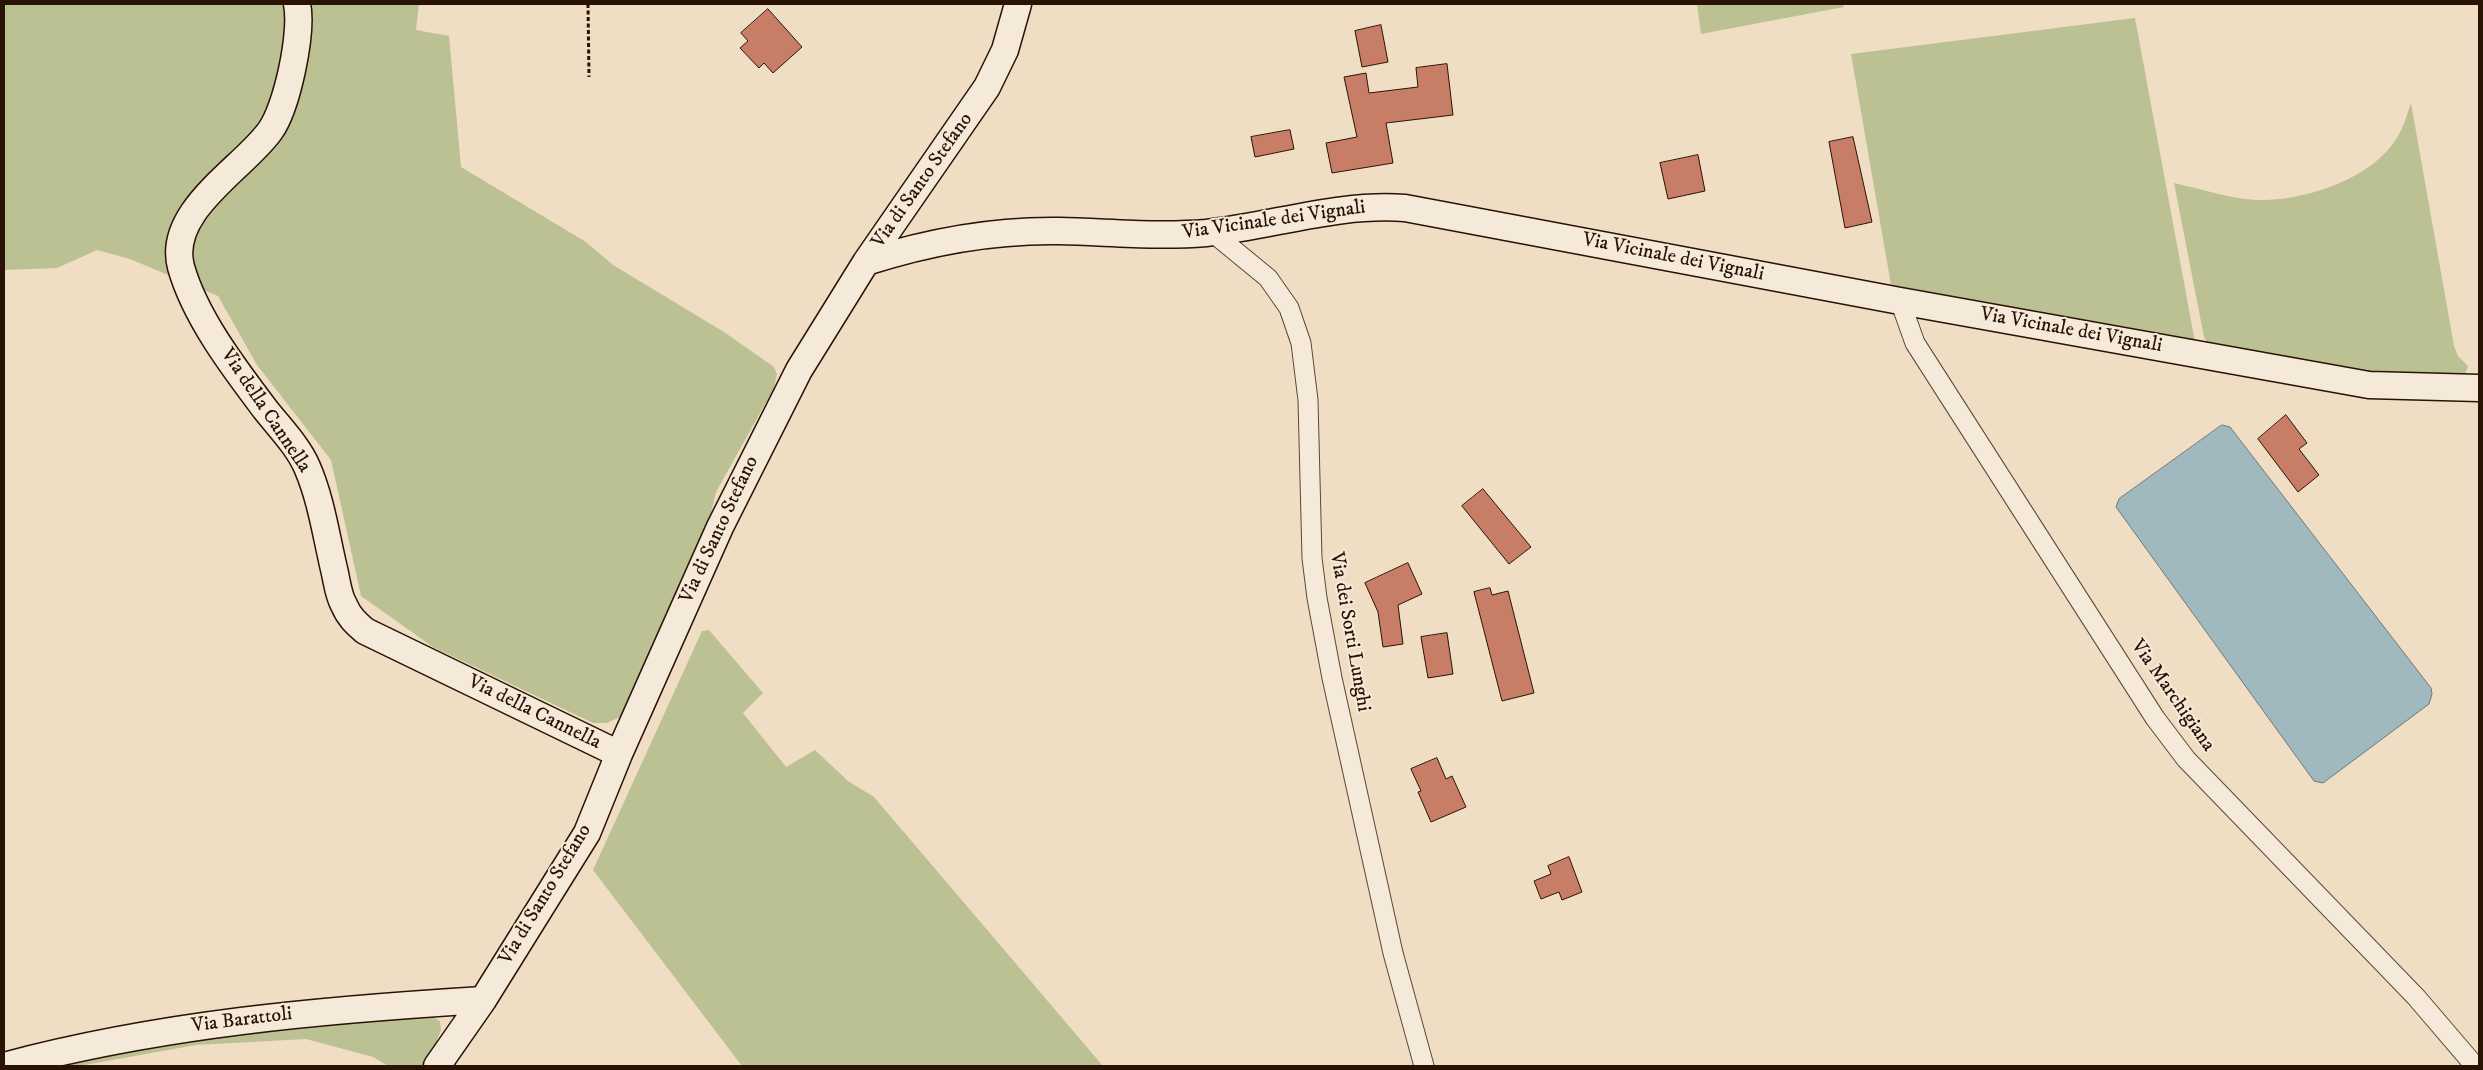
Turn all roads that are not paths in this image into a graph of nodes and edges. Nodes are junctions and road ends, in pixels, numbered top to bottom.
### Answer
1 (297, 4) edge
2 (1018, 4) edge
3 (1212, 232) junction
4 (866, 262) junction
5 (1900, 301) junction
6 (2479, 388) edge
7 (619, 754) junction
8 (483, 1000) junction
9 (4, 1066) edge
10 (438, 1066) edge
11 (1424, 1066) edge
12 (2476, 1066) edge

1 - 7 street, Via della Cannella
2 - 4 street, Via di Santo Stefano
3 - 4 street, Via Vicinale dei Vignali
3 - 5 street, Via Vicinale dei Vignali
3 - 11 street, Via dei Sorti Lunghi
4 - 7 street, Via di Santo Stefano
5 - 6 street, Via Vicinale dei Vignali
5 - 12 street, Via Marchigiana
7 - 8 street, Via di Santo Stefano
8 - 9 street, Via Barattoli
8 - 10 street, Via di Santo Stefano

